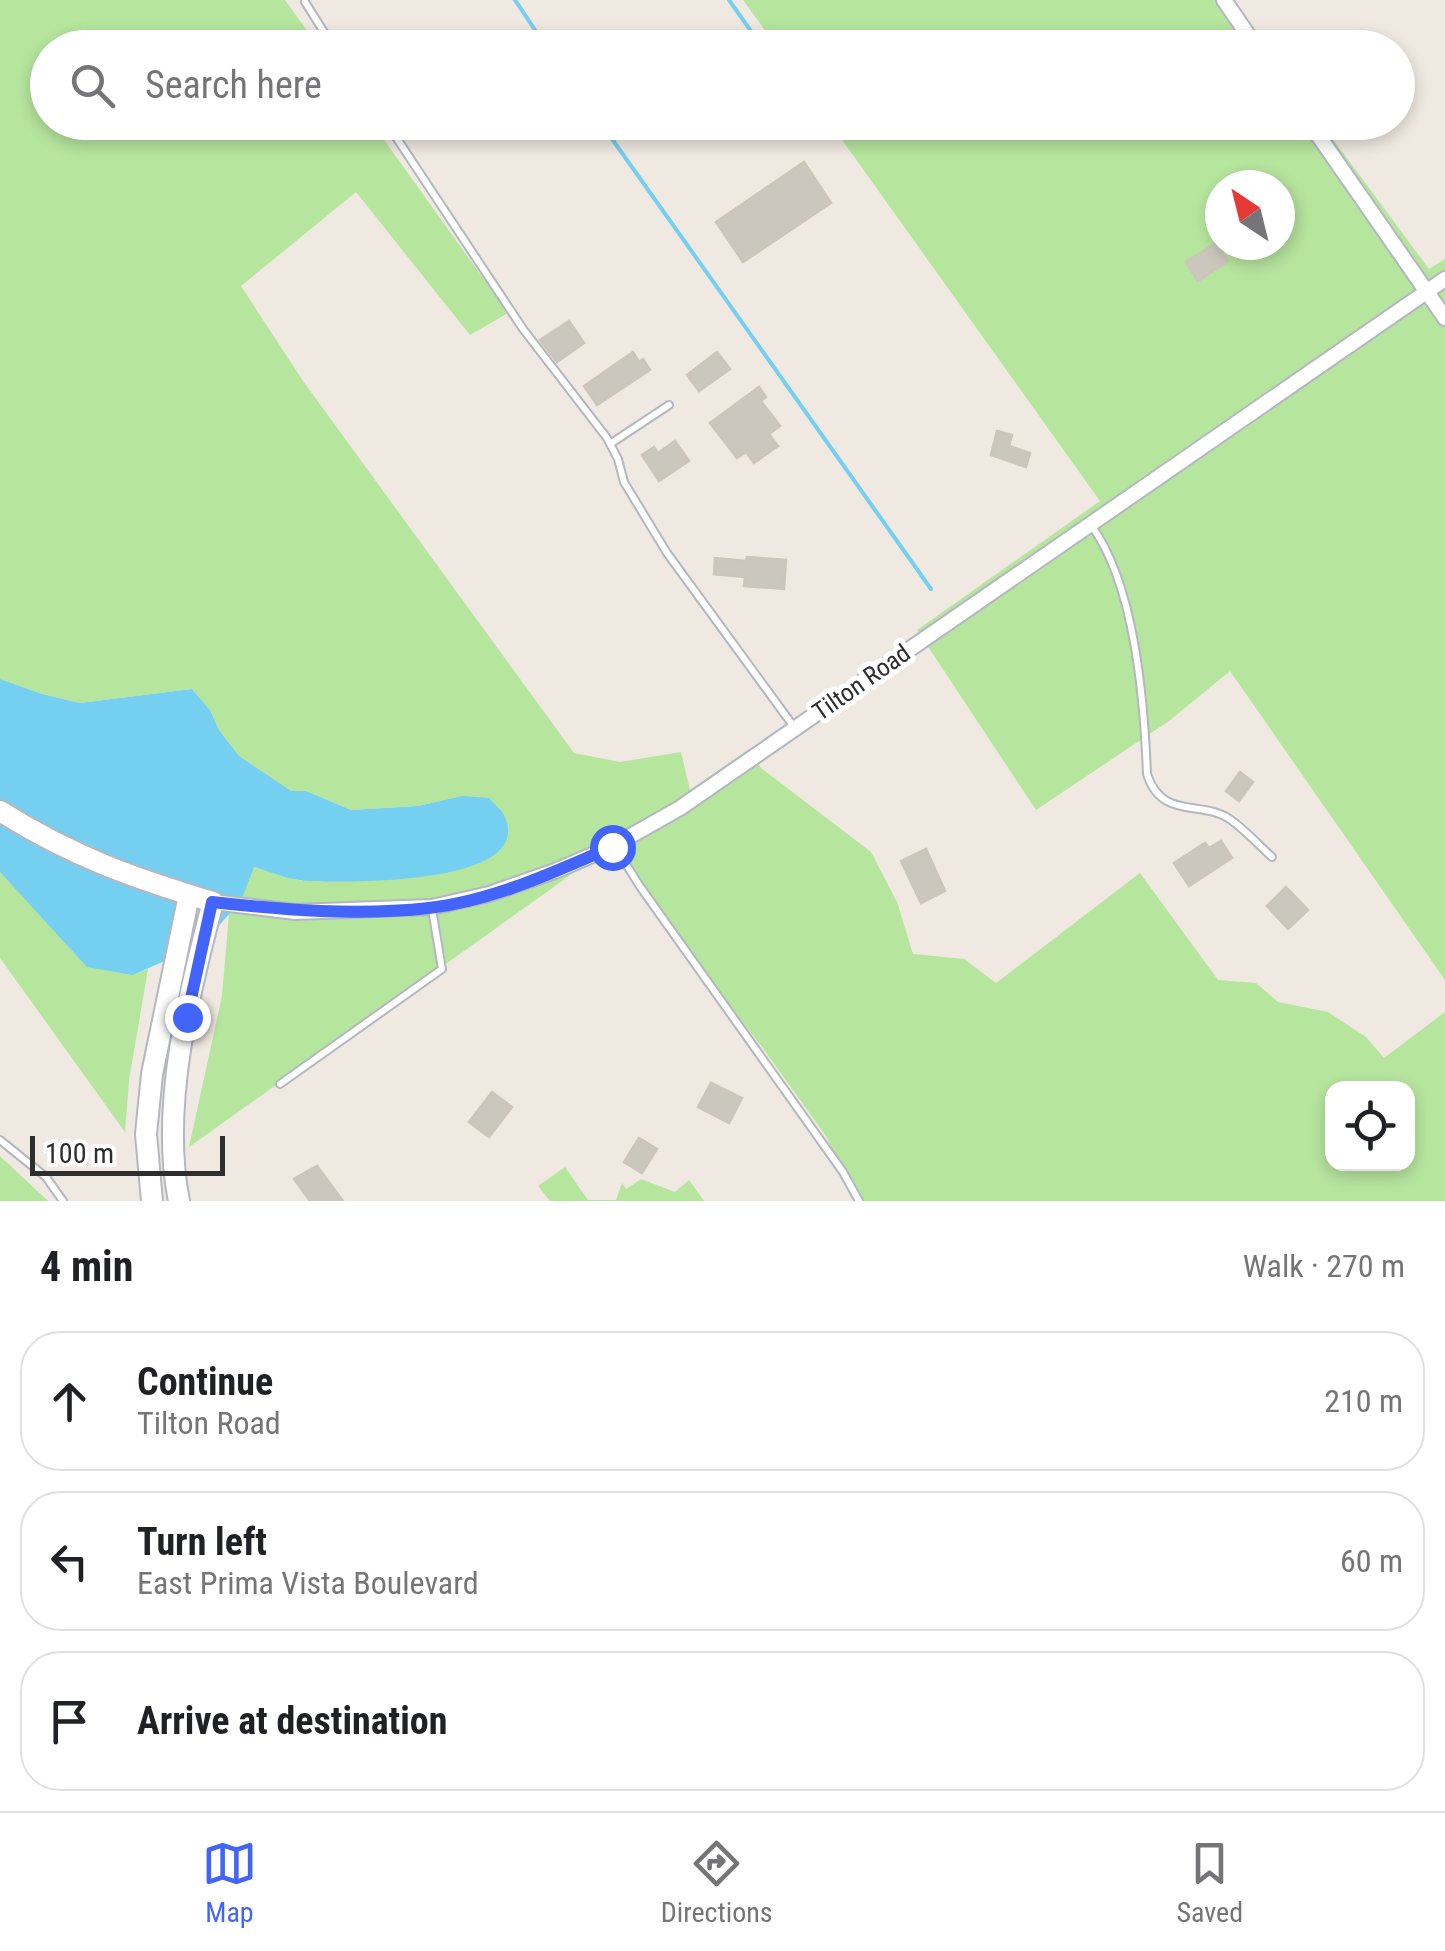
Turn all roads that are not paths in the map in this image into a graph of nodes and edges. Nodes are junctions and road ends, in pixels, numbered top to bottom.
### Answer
1 (1224, 0) edge
2 (304, 2) edge
3 (322, 30) edge
4 (1245, 30) edge
5 (398, 140) edge
6 (1321, 140) edge
7 (1445, 279) edge
8 (1426, 292) junction
9 (1445, 318) edge
10 (669, 405) dead end
11 (610, 444) junction
12 (1090, 524) junction
13 (795, 728) junction
14 (0, 812) edge
15 (615, 845) junction
16 (1272, 857) dead end
17 (189, 895) junction
18 (212, 902) junction
19 (432, 908) junction
20 (280, 1084) dead end
21 (0, 1140) edge
22 (63, 1201) edge
23 (152, 1201) edge
24 (179, 1201) edge
25 (859, 1201) edge

1 - 4 street
2 - 3 lane
5 - 11 lane
6 - 8 street
7 - 8 street, Tilton Road
8 - 9 street
8 - 12 street, Tilton Road
10 - 11 lane
11 - 13 lane
12 - 13 street, Tilton Road
12 - 16 lane
13 - 15 street, Tilton Road
14 - 17 street
15 - 19 street, Tilton Road
15 - 25 lane
17 - 18 street
17 - 23 street
18 - 19 street, Tilton Road
18 - 24 street
19 - 20 lane
21 - 22 lane

